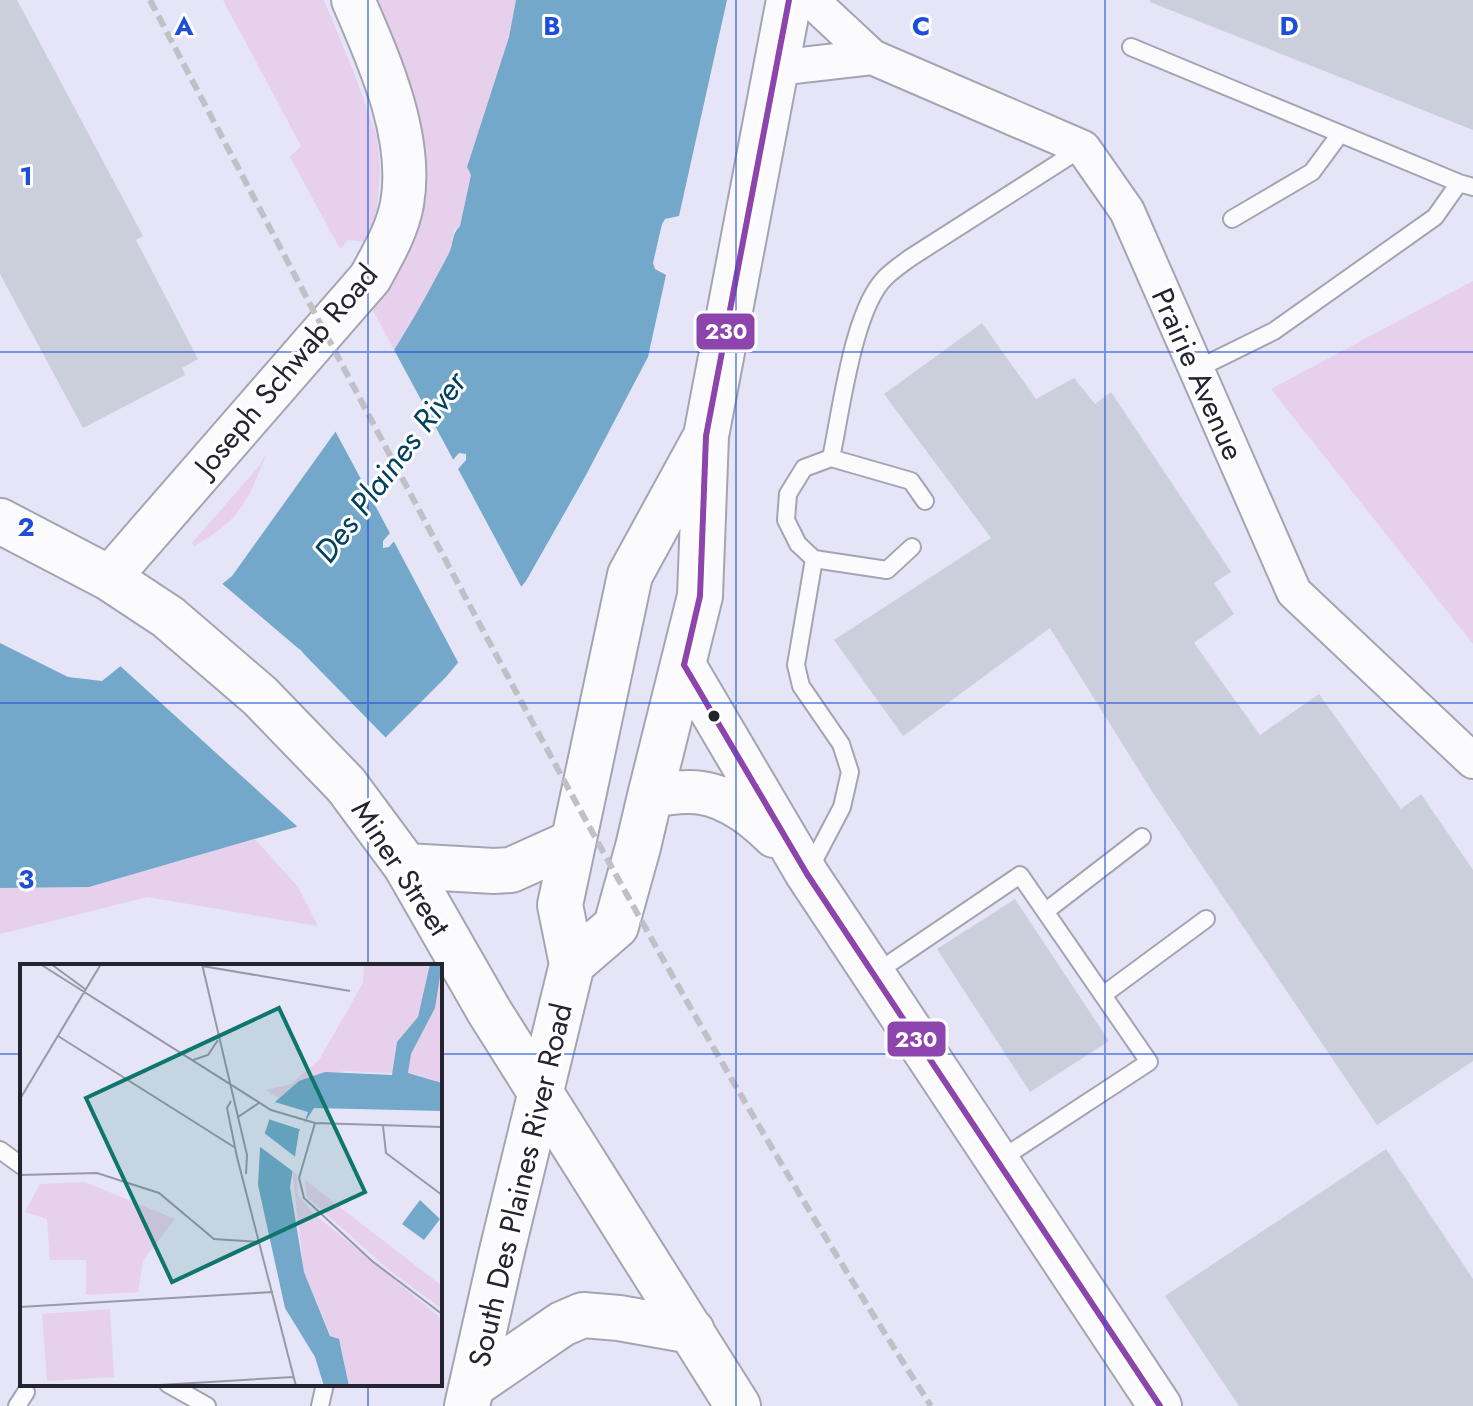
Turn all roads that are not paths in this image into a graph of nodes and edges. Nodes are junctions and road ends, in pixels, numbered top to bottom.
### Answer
1 (353, 0) edge
2 (789, 0) edge
3 (811, 0) edge
4 (1131, 47) dead end
5 (872, 57) junction
6 (776, 68) junction
7 (1340, 134) junction
8 (1083, 148) junction
9 (1466, 185) edge
10 (1232, 219) dead end
11 (1197, 369) junction
12 (706, 436) junction
13 (831, 458) junction
14 (925, 501) dead end
15 (0, 521) edge
16 (912, 547) dead end
17 (814, 559) junction
18 (109, 578) junction
19 (684, 665) junction
20 (1473, 761) edge
21 (650, 796) junction
22 (1142, 837) dead end
23 (573, 842) junction
24 (801, 865) junction
25 (406, 866) junction
26 (1046, 911) junction
27 (1206, 919) dead end
28 (572, 964) junction
29 (873, 975) junction
30 (1103, 995) junction
31 (540, 1094) junction
32 (0, 1150) edge
33 (997, 1162) junction
34 (20, 1165) edge
35 (692, 1331) junction
36 (172, 1386) edge
37 (325, 1386) edge
38 (470, 1396) edge
39 (207, 1406) edge
40 (320, 1406) edge
41 (738, 1406) edge
42 (1160, 1406) edge

1 - 18 street, Joseph Schwab Road
2 - 6 main road, South Des Plaines River Road
3 - 5 street
4 - 7 lane
5 - 6 street
5 - 8 street
6 - 12 main road, South Des Plaines River Road
7 - 9 lane
7 - 10 lane
8 - 11 street, Prairie Avenue
8 - 13 lane
9 - 11 lane
11 - 20 street, Prairie Avenue
12 - 19 main road, South Des Plaines River Road
12 - 23 main road, South Des Plaines River Road
13 - 14 lane
13 - 17 lane
15 - 18 main road, Miner Street
16 - 17 lane
17 - 24 lane
18 - 25 main road, Miner Street
19 - 21 main road, South Des Plaines River Road
19 - 24 street
21 - 24 street
21 - 28 main road, South Des Plaines River Road
22 - 26 lane
23 - 25 main road
23 - 28 main road, South Des Plaines River Road
24 - 29 street
25 - 31 main road, Miner Street
26 - 29 lane
26 - 30 lane
27 - 30 lane
28 - 31 main road, South Des Plaines River Road
29 - 33 street
30 - 33 lane
31 - 35 main road, Miner Street
31 - 38 main road, South Des Plaines River Road
32 - 34 lane
33 - 42 street
35 - 38 main road
35 - 41 main road, Miner Street
36 - 39 lane
37 - 40 lane

